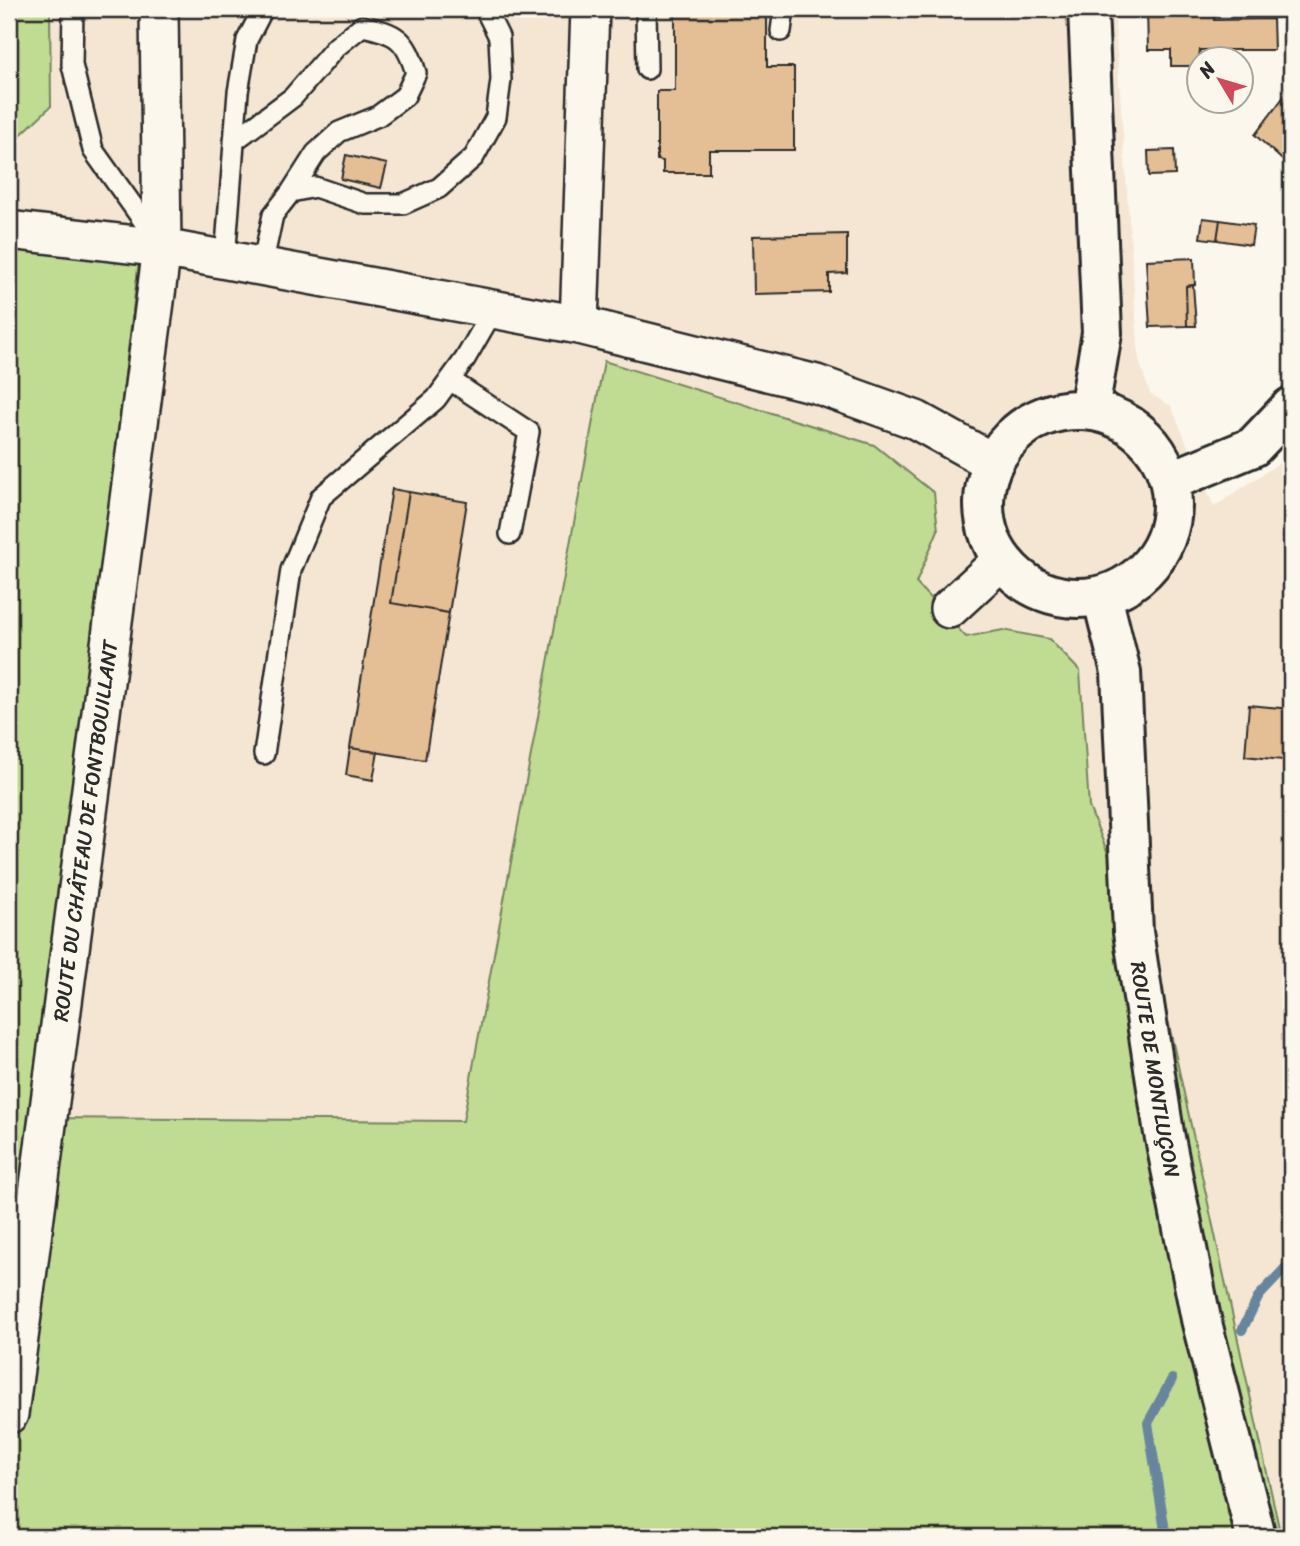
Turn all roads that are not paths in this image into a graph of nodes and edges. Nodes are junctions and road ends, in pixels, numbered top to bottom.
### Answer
1 (74, 9) edge
2 (159, 9) edge
3 (263, 9) edge
4 (485, 9) edge
5 (590, 9) edge
6 (646, 9) edge
7 (784, 9) edge
8 (1088, 9) edge
9 (781, 31) dead end
10 (647, 69) dead end
11 (234, 141) junction
12 (291, 192) junction
13 (9, 230) edge
14 (162, 248) junction
15 (225, 259) junction
16 (262, 266) junction
17 (494, 309) junction
18 (579, 325) junction
19 (450, 380) junction
20 (1291, 407) edge
21 (1089, 410) junction
22 (992, 462) junction
23 (1170, 481) junction
24 (510, 534) dead end
25 (1002, 560) junction
26 (1102, 596) junction
27 (949, 609) dead end
28 (264, 754) dead end
29 (9, 1414) edge
30 (1256, 1537) edge

1 - 14 lane
2 - 14 street, ROUTE DU CHÂTEAU DE FONTBOUILLANT
3 - 11 lane
4 - 12 lane
5 - 18 street
6 - 10 lane
7 - 9 lane
8 - 21 main road
11 - 12 lane
11 - 15 lane
12 - 16 lane
13 - 14 street
14 - 15 street
14 - 29 street, ROUTE DU CHÂTEAU DE FONTBOUILLANT
15 - 16 street
16 - 17 street
17 - 18 street
17 - 19 lane
18 - 22 street
19 - 24 lane
19 - 28 lane
20 - 23 main road
21 - 22 main road
21 - 23 main road
22 - 25 main road
23 - 26 main road
25 - 26 main road
25 - 27 street
26 - 30 main road, ROUTE DE MONTLUÇON

